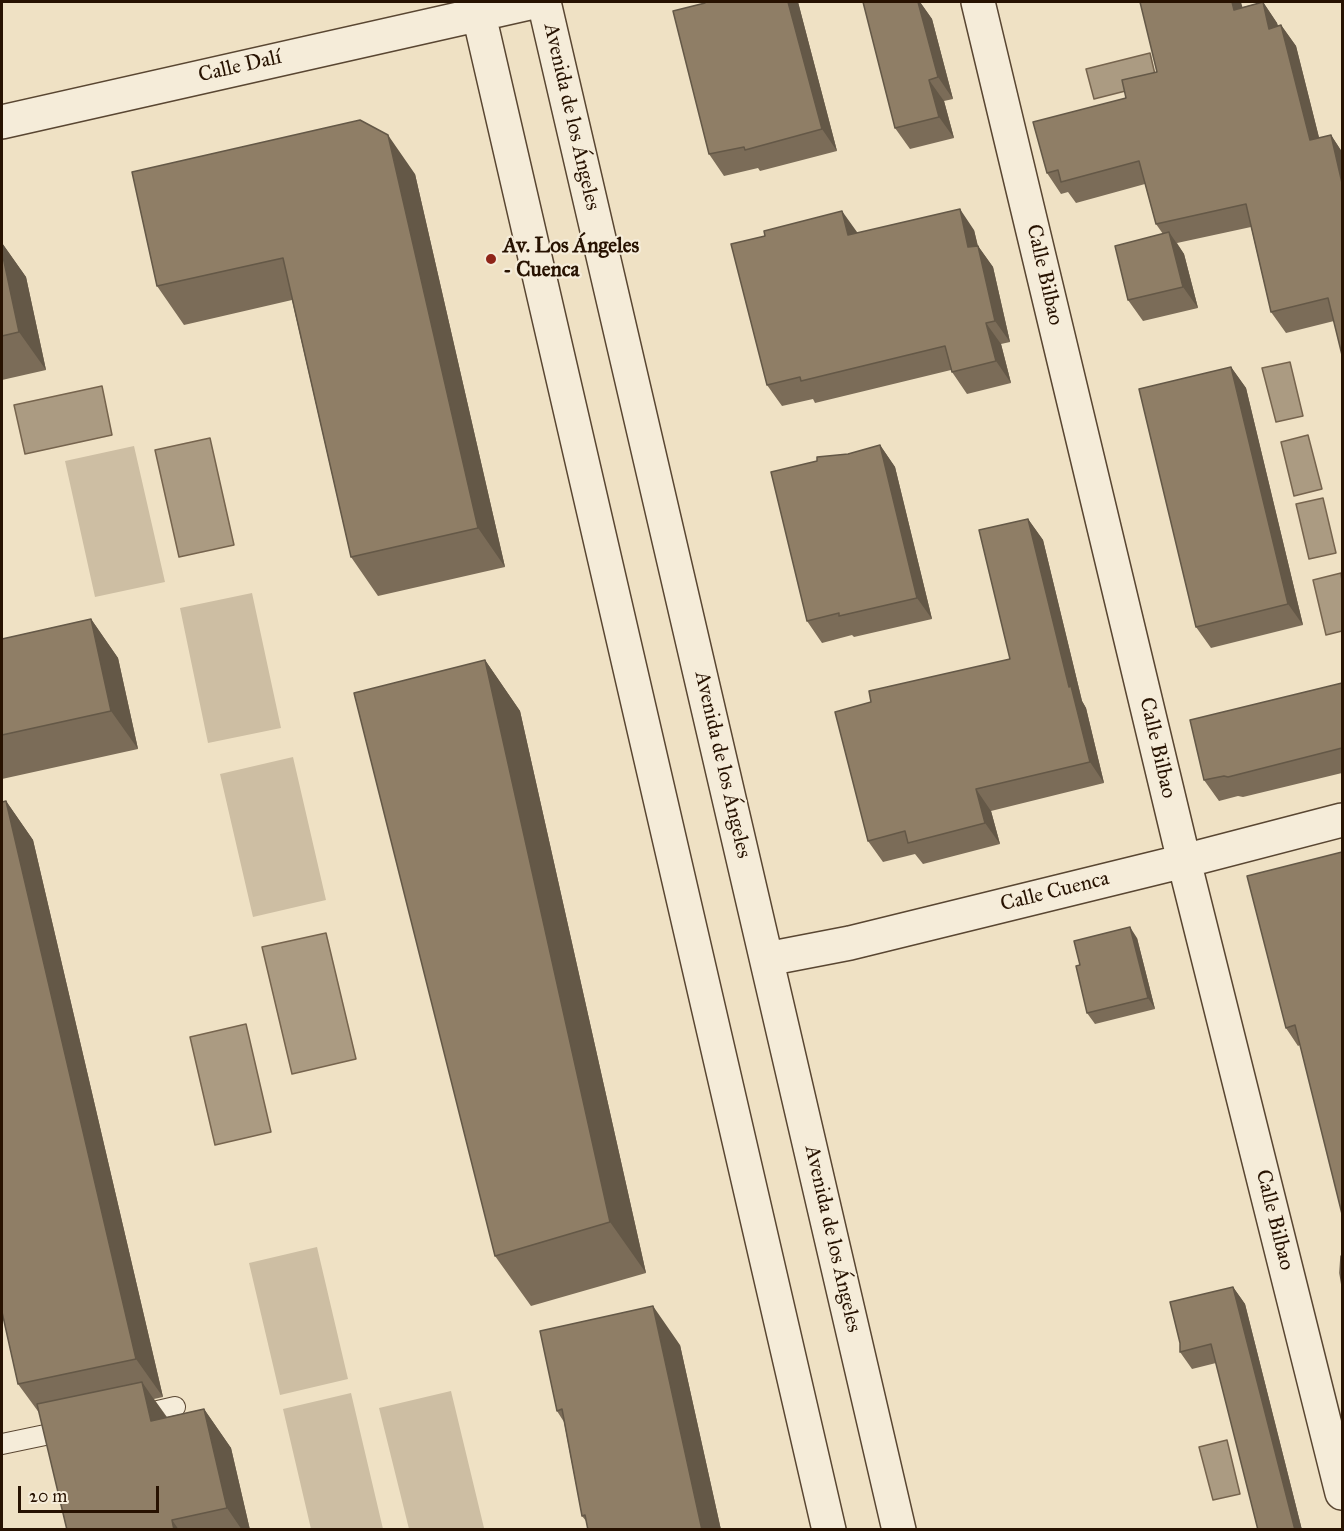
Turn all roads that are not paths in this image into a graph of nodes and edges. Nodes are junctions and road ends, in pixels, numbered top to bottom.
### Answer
1 (534, 2) edge
2 (544, 2) edge
3 (978, 2) edge
4 (478, 8) edge
5 (2, 122) edge
6 (1342, 820) edge
7 (1184, 861) junction
8 (767, 959) junction
9 (176, 1407) dead end
10 (117, 1420) edge
11 (83, 1427) edge
12 (2, 1444) edge
13 (1342, 1492) edge
14 (829, 1530) edge
15 (900, 1530) edge

1 - 4 street, Calle Dalí
2 - 8 street, Avenida de los Ángeles
3 - 7 street, Calle Bilbao
4 - 5 street, Calle Dalí
4 - 14 street
6 - 7 street, Calle Cuenca
7 - 8 street, Calle Cuenca
7 - 13 street, Calle Bilbao
8 - 15 street, Avenida de los Ángeles
9 - 10 lane
11 - 12 lane

